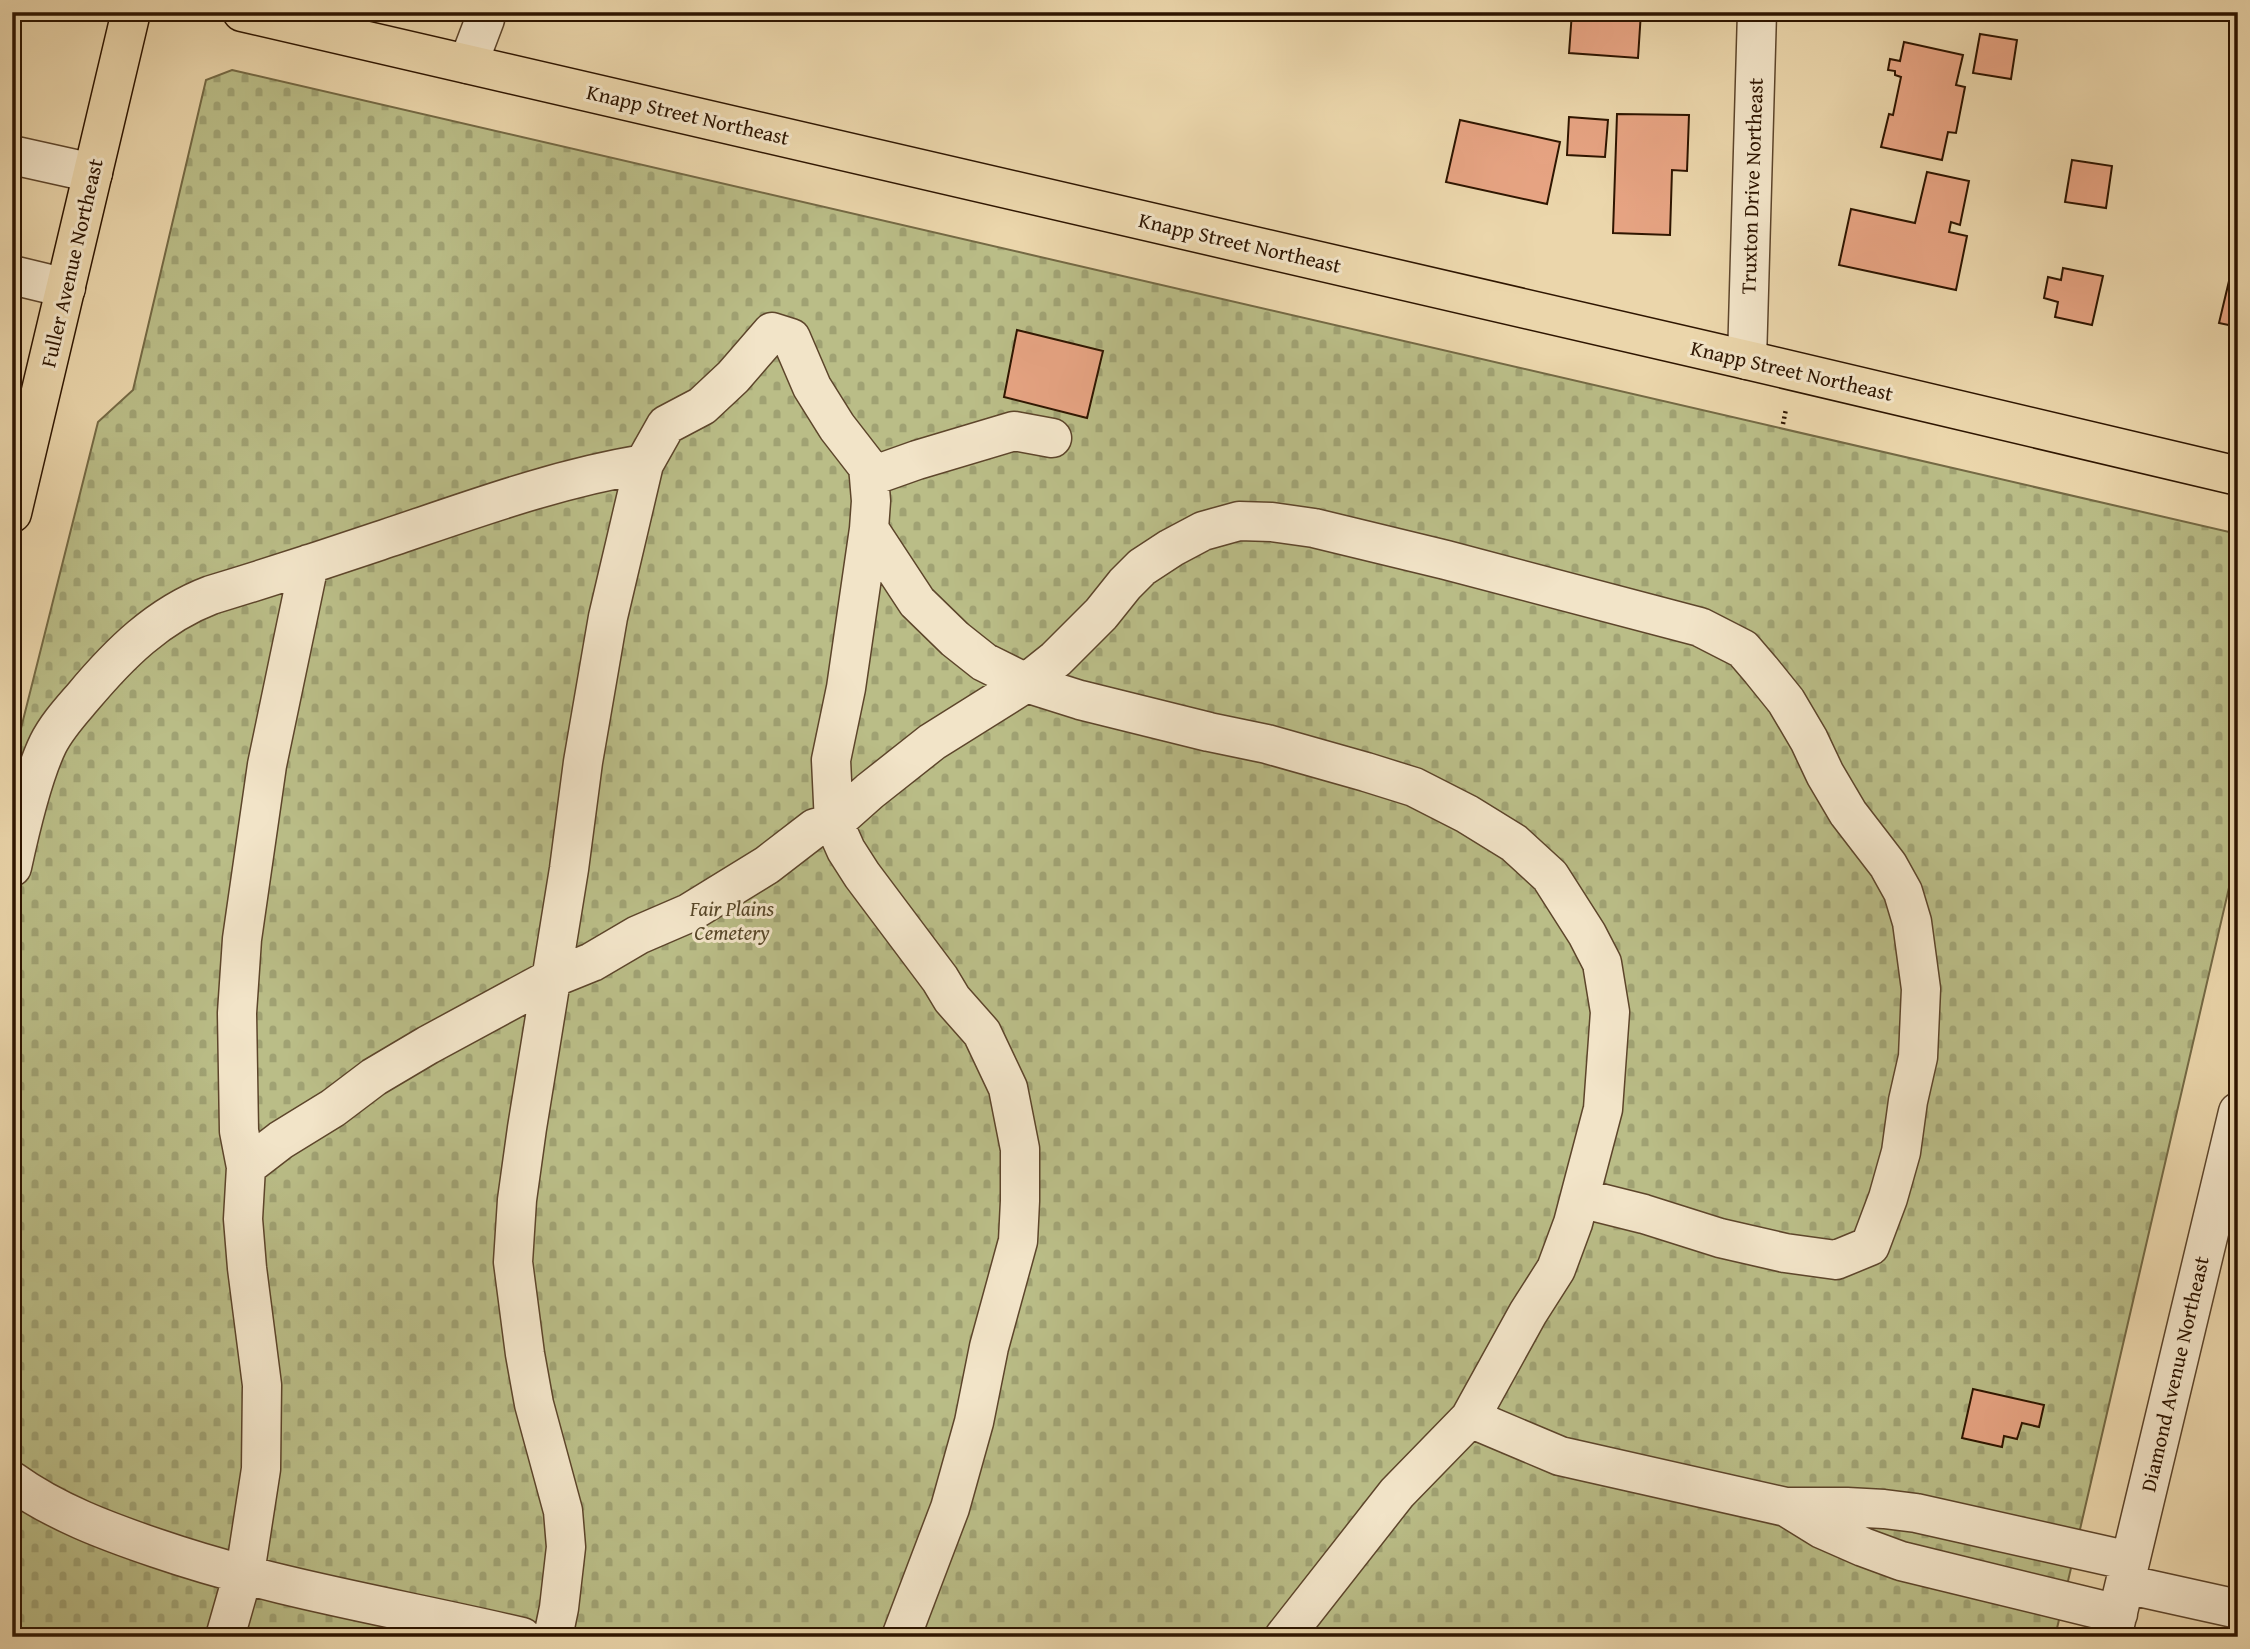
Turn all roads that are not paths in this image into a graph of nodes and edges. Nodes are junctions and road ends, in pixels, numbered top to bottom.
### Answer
1 (131, 12) edge
2 (242, 12) edge
3 (483, 12) edge
4 (1757, 12) edge
5 (468, 64) junction
6 (12, 155) edge
7 (93, 173) junction
8 (12, 275) edge
9 (66, 288) junction
10 (1747, 360) junction
11 (1052, 438) dead end
12 (644, 464) junction
13 (2238, 476) edge
14 (869, 477) junction
15 (13, 506) edge
16 (869, 529) junction
17 (309, 564) junction
18 (1026, 683) junction
19 (834, 823) junction
20 (12, 867) edge
21 (550, 979) junction
22 (2238, 1112) edge
23 (246, 1167) junction
24 (1580, 1198) junction
25 (1470, 1418) junction
26 (12, 1481) edge
27 (1786, 1507) junction
28 (242, 1576) junction
29 (2121, 1599) edge
30 (2238, 1609) edge
31 (225, 1637) edge
32 (522, 1637) edge
33 (553, 1637) edge
34 (901, 1637) edge
35 (1284, 1637) edge

1 - 7 main road, Fuller Avenue Northeast
2 - 5 main road, Knapp Street Northeast
3 - 5 street
4 - 10 street, Truxton Drive Northeast
5 - 10 main road, Knapp Street Northeast
6 - 7 street
7 - 9 main road, Fuller Avenue Northeast
8 - 9 street
9 - 15 main road, Fuller Avenue Northeast
10 - 13 main road, Knapp Street Northeast
11 - 14 street
12 - 14 street
12 - 17 street
12 - 21 street
14 - 16 street
16 - 18 street
16 - 19 street
17 - 20 street
17 - 23 street
18 - 19 street
18 - 24 street
18 - 24 street
19 - 21 street
19 - 34 street
21 - 23 street
21 - 33 street
22 - 29 street, Diamond Avenue Northeast
23 - 28 street
24 - 25 street
25 - 27 street
25 - 35 street
26 - 28 street
27 - 29 street
27 - 29 street
28 - 31 street
28 - 32 street
29 - 30 street

